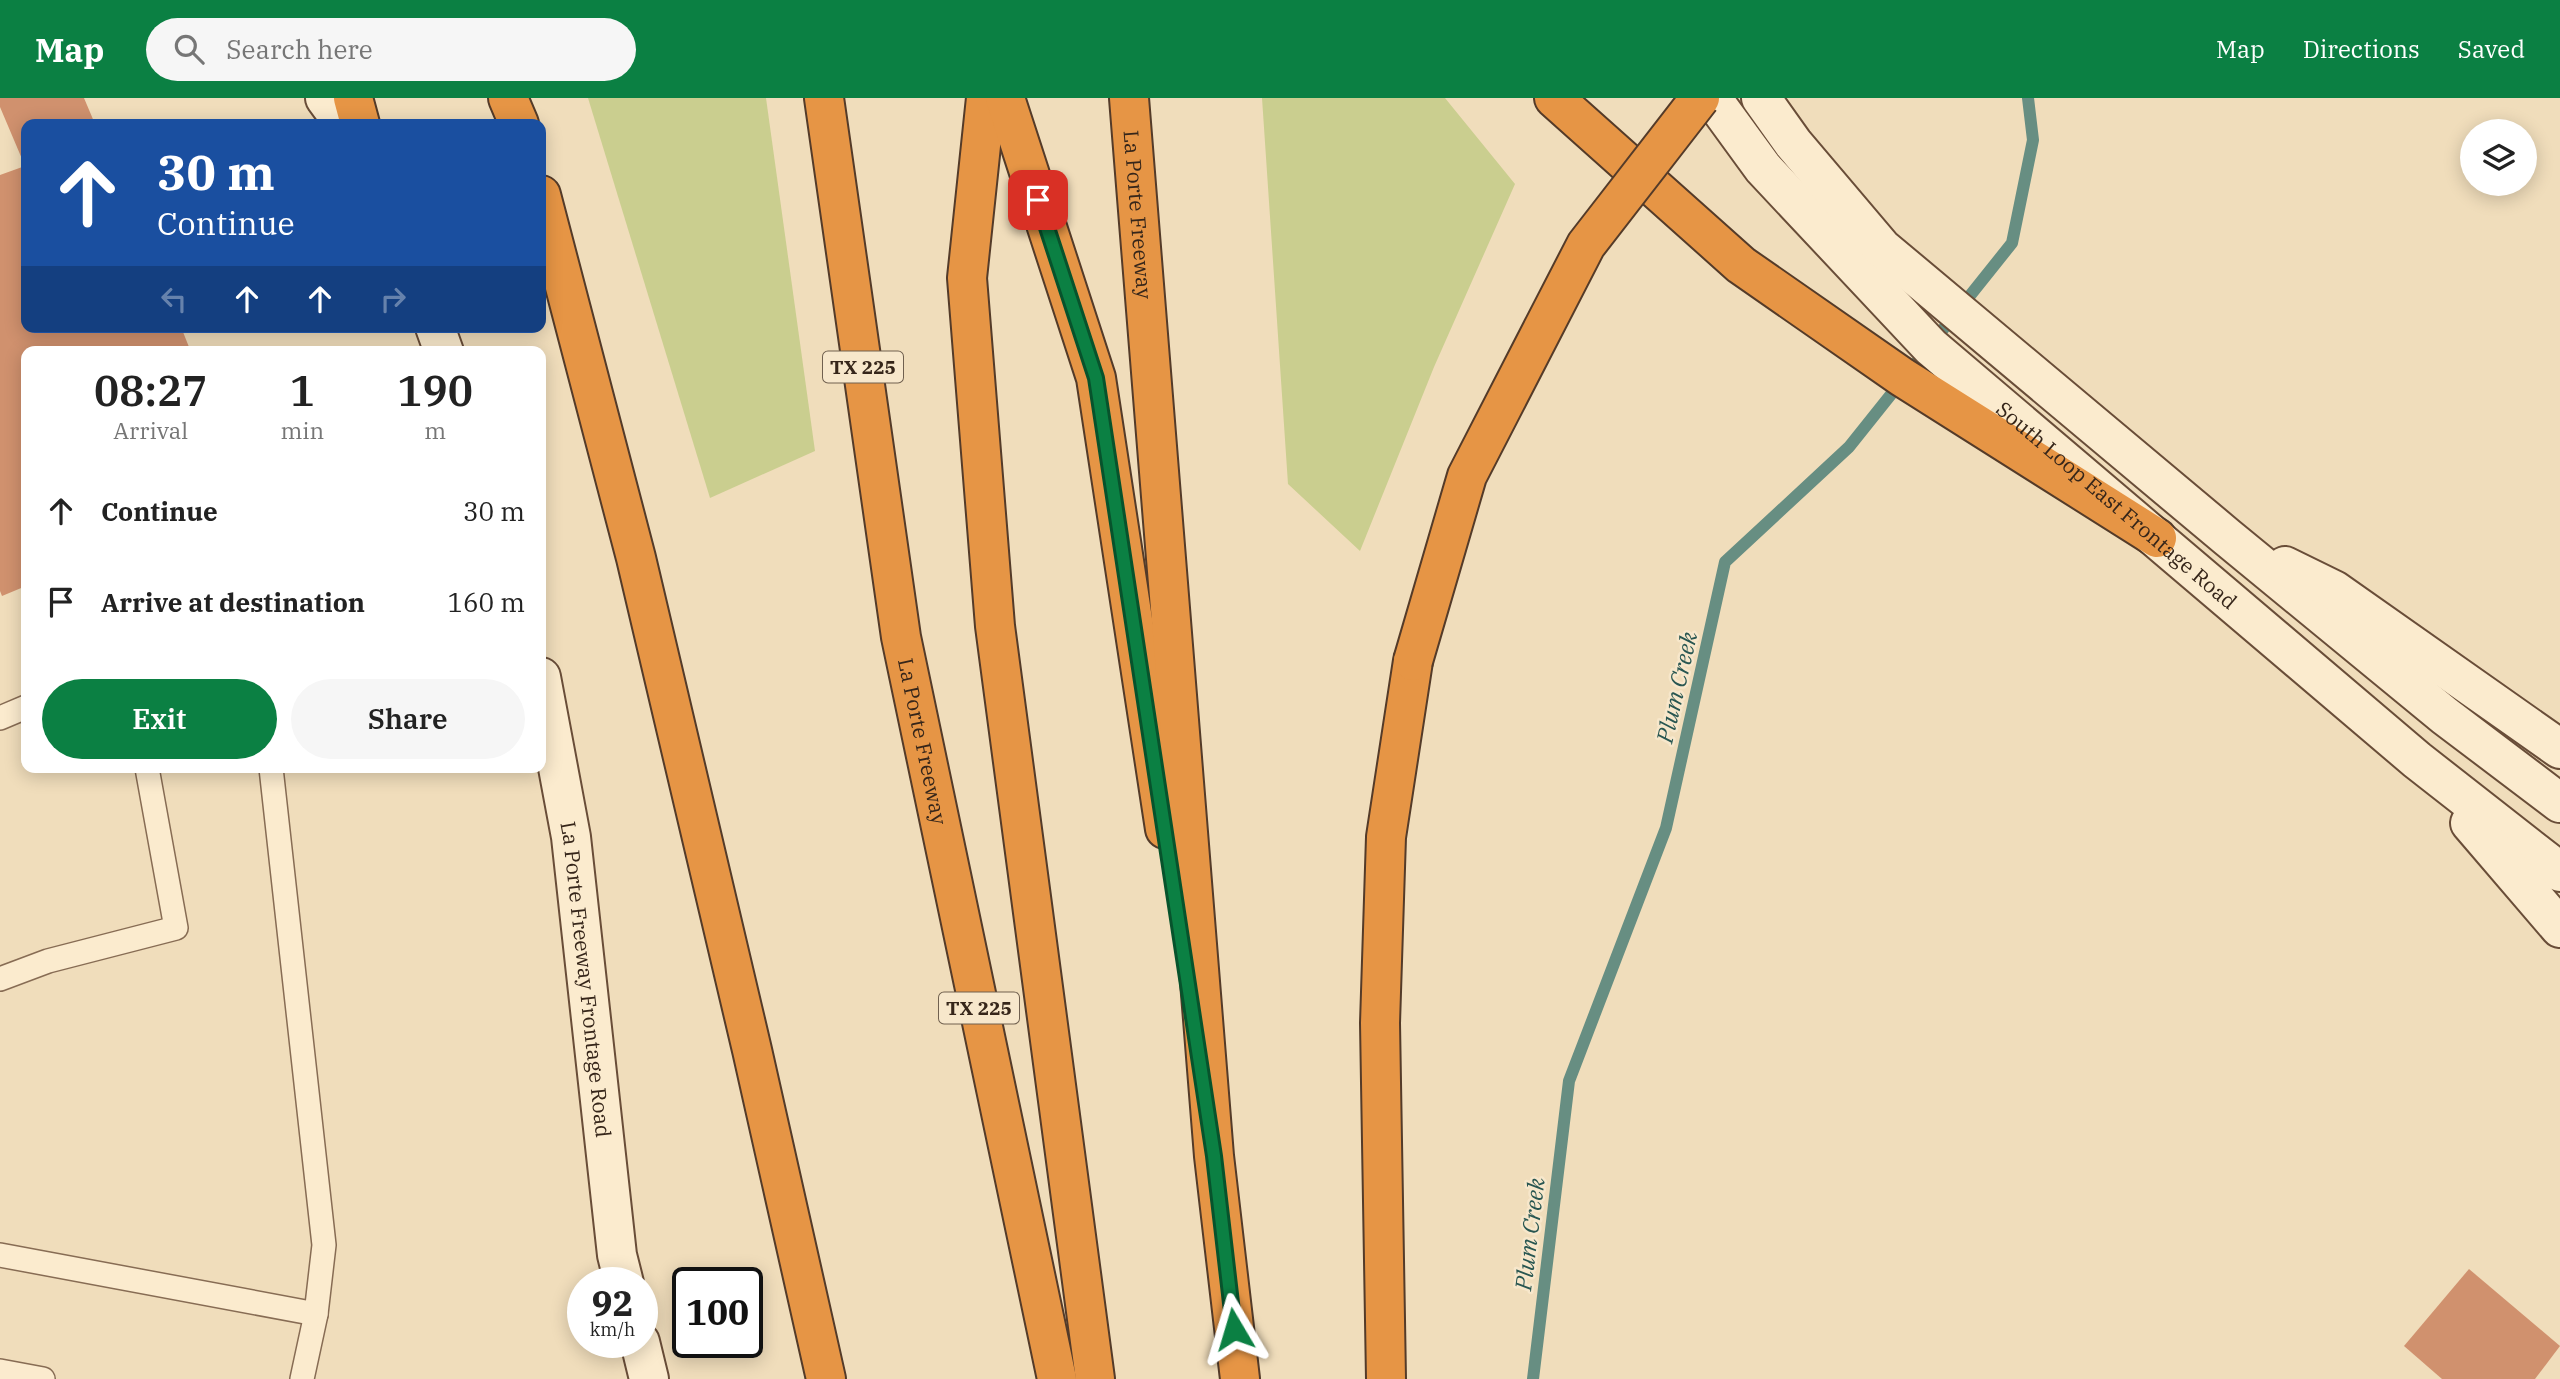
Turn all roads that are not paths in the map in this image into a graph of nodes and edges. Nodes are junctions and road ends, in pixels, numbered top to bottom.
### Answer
1 (325, 98) edge
2 (353, 98) edge
3 (508, 98) edge
4 (824, 98) edge
5 (986, 98) edge
6 (1005, 98) edge
7 (1129, 98) edge
8 (1554, 98) edge
9 (1700, 98) edge
10 (1713, 98) edge
11 (1760, 98) edge
12 (340, 119) edge
13 (359, 119) edge
14 (517, 119) edge
15 (1818, 201) junction
16 (546, 214) edge
17 (1996, 421) junction
18 (2227, 537) junction
19 (2157, 538) joint
20 (546, 704) edge
21 (21, 709) edge
22 (0, 718) edge
23 (2560, 749) edge
24 (2417, 760) junction
25 (148, 773) edge
26 (272, 773) edge
27 (2560, 803) edge
28 (2560, 872) edge
29 (2560, 928) edge
30 (0, 979) edge
31 (1214, 1156) junction
32 (0, 1255) edge
33 (620, 1267) edge
34 (316, 1314) junction
35 (644, 1358) edge
36 (0, 1371) edge
37 (43, 1379) edge
38 (302, 1379) edge
39 (649, 1379) edge
40 (826, 1379) edge
41 (1057, 1379) edge
42 (1096, 1379) edge
43 (1240, 1379) edge
44 (1386, 1379) edge

1 - 12 main road
2 - 13 highway
3 - 14 highway
4 - 41 highway, La Porte Freeway / TX 225
5 - 42 highway
6 - 31 highway
7 - 31 highway, La Porte Freeway
8 - 17 highway
9 - 44 highway, bridge
10 - 15 main road, South Loop East Frontage Road
11 - 15 main road, South Loop East Frontage Road
15 - 17 main road, South Loop East Frontage Road
15 - 18 main road, South Loop East Frontage Road
16 - 40 highway
17 - 19 highway
18 - 23 main road
18 - 27 main road, South Loop East Frontage Road
19 - 24 main road, South Loop East Frontage Road
20 - 33 main road, La Porte Freeway Frontage Road
21 - 22 lane
24 - 28 main road, South Loop East Frontage Road
24 - 29 main road
25 - 30 lane
26 - 34 lane
31 - 43 highway, La Porte Freeway
32 - 34 lane
34 - 38 lane
35 - 39 main road
36 - 37 lane

